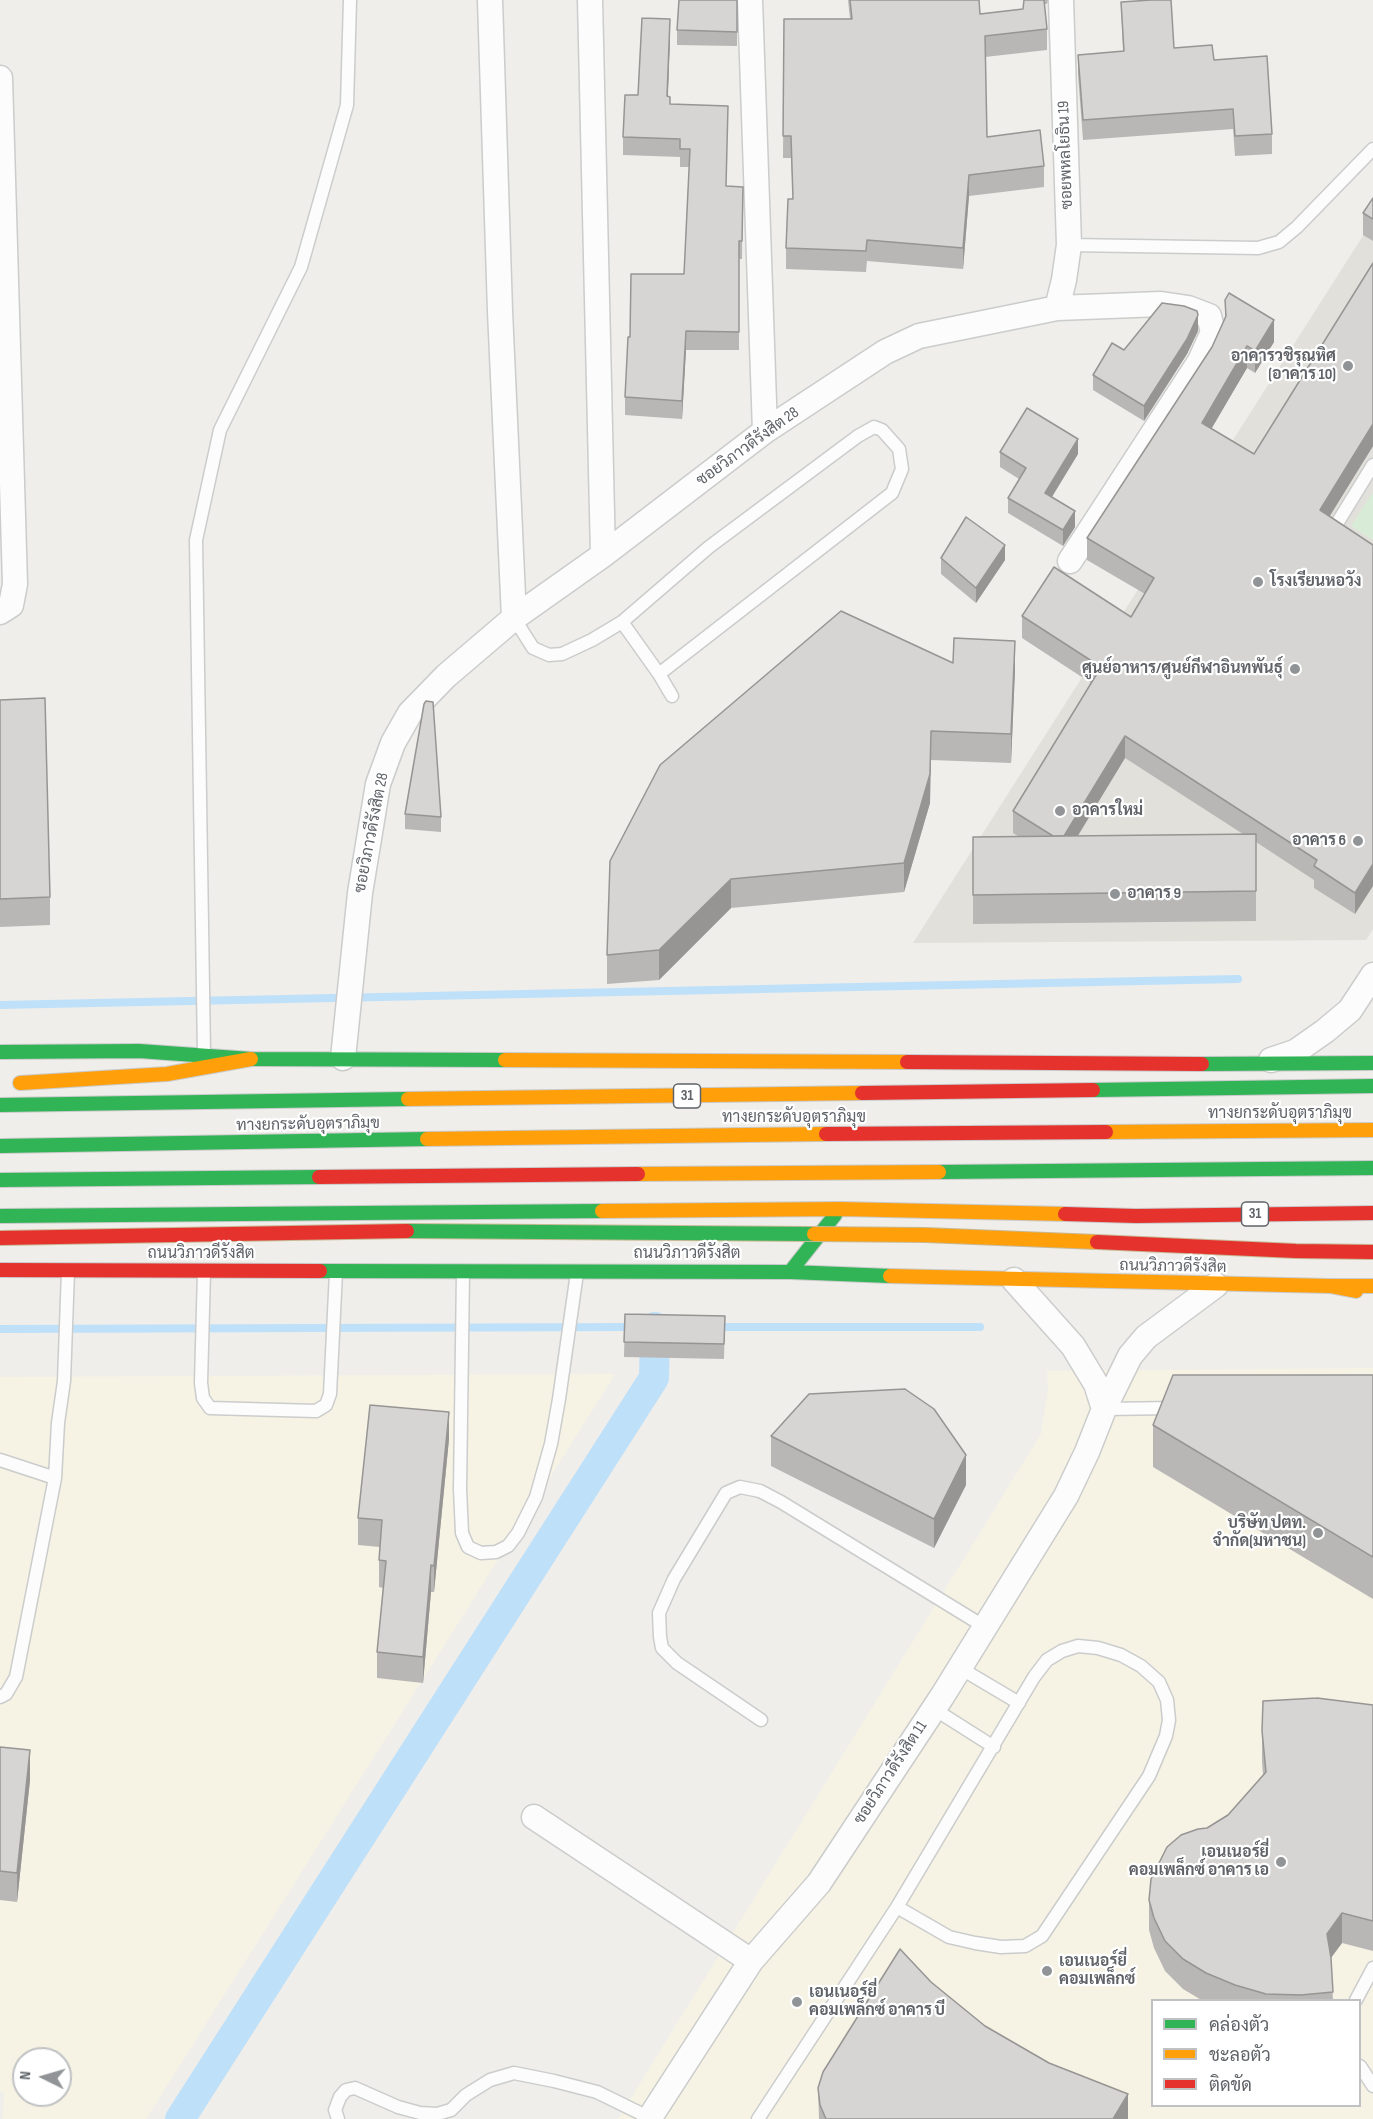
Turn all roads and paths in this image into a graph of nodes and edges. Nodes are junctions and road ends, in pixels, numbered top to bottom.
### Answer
1 (350, 0) edge
2 (490, 0) edge
3 (590, 0) edge
4 (750, 0) edge
5 (1061, 0) edge
6 (0, 78) edge
7 (1373, 149) edge
8 (1069, 245) junction
9 (1058, 308) junction
10 (765, 431) junction
11 (1373, 465) edge
12 (1333, 530) edge
13 (603, 555) junction
14 (1070, 561) dead end
15 (0, 612) edge
16 (514, 618) junction
17 (622, 622) junction
18 (660, 674) junction
19 (672, 696) dead end
20 (1373, 975) edge
21 (0, 1052) edge
22 (204, 1055) junction
23 (343, 1058) junction
24 (251, 1059) junction
25 (1373, 1063) edge
26 (1257, 1065) junction
27 (11, 1084) dead end
28 (1373, 1086) edge
29 (0, 1105) edge
30 (1373, 1130) edge
31 (0, 1146) edge
32 (1373, 1168) edge
33 (0, 1180) edge
34 (840, 1209) junction
35 (1373, 1213) edge
36 (0, 1216) edge
37 (0, 1238) edge
38 (1373, 1252) edge
39 (0, 1270) edge
40 (68, 1270) junction
41 (577, 1270) junction
42 (204, 1271) junction
43 (336, 1271) junction
44 (463, 1271) junction
45 (790, 1272) junction
46 (1014, 1280) junction
47 (1216, 1285) junction
48 (1330, 1286) junction
49 (1373, 1286) edge
50 (1373, 1294) edge
51 (1186, 1408) edge
52 (1104, 1409) junction
53 (0, 1460) edge
54 (55, 1478) junction
55 (985, 1627) junction
56 (960, 1668) junction
57 (0, 1697) edge
58 (1019, 1703) junction
59 (934, 1709) junction
60 (761, 1720) dead end
61 (994, 1747) junction
62 (534, 1817) dead end
63 (897, 1906) junction
64 (751, 1961) junction
65 (1373, 1968) edge
66 (1357, 1999) edge
67 (1361, 2069) edge
68 (1373, 2086) edge
69 (650, 2118) edge
70 (338, 2119) edge
71 (758, 2119) edge

1 - 22 lane
2 - 16 street
3 - 13 street
4 - 10 street
5 - 8 street, ซอยพหลโยธิน 19
6 - 15 street
7 - 8 lane
8 - 9 street, ซอยพหลโยธิน 19
9 - 10 street, ซอยวิภาวดีรังสิต 28
9 - 14 street, ซอยวิภาวดีรังสิต 28
10 - 13 street, ซอยวิภาวดีรังสิต 28
11 - 12 lane
13 - 16 street, ซอยวิภาวดีรังสิต 28
16 - 17 lane
16 - 23 street, ซอยวิภาวดีรังสิต 28
17 - 18 lane
17 - 18 lane
18 - 19 lane
20 - 26 street
21 - 22 main road, 31
22 - 24 main road, 31
23 - 24 main road, 31
23 - 26 main road, 31
24 - 27 main road
25 - 26 main road, 31
28 - 29 main road, 31
30 - 31 main road, ทางยกระดับอุตราภิมุข
32 - 33 main road
34 - 35 main road, 31
34 - 36 main road, 31
34 - 45 main road
37 - 38 main road, bridge
39 - 40 main road, ถนนวิภาวดีรังสิต
40 - 42 main road, ถนนวิภาวดีรังสิต
40 - 54 lane
41 - 44 main road, ถนนวิภาวดีรังสิต
41 - 44 lane
41 - 45 main road, ถนนวิภาวดีรังสิต
42 - 43 main road, ถนนวิภาวดีรังสิต
42 - 43 lane
43 - 44 main road, ถนนวิภาวดีรังสิต
45 - 46 main road, ถนนวิภาวดีรังสิต
46 - 47 main road, ถนนวิภาวดีรังสิต
46 - 52 street
47 - 48 main road, ถนนวิภาวดีรังสิต
47 - 52 street, ซอยวิภาวดีรังสิต 11
48 - 49 main road
48 - 50 main road, ถนนวิภาวดีรังสิต
51 - 52 lane
52 - 55 street, ซอยวิภาวดีรังสิต 11
53 - 54 lane
54 - 57 lane
55 - 56 street, ซอยวิภาวดีรังสิต 11
55 - 60 lane
56 - 58 lane
56 - 59 street, ซอยวิภาวดีรังสิต 11
58 - 61 lane
58 - 63 lane
59 - 61 lane
59 - 64 street, ซอยวิภาวดีรังสิต 11
61 - 63 lane
62 - 64 street
63 - 71 lane
64 - 69 street, ซอยวิภาวดีรังสิต 11
65 - 66 lane
67 - 68 lane
69 - 70 lane

